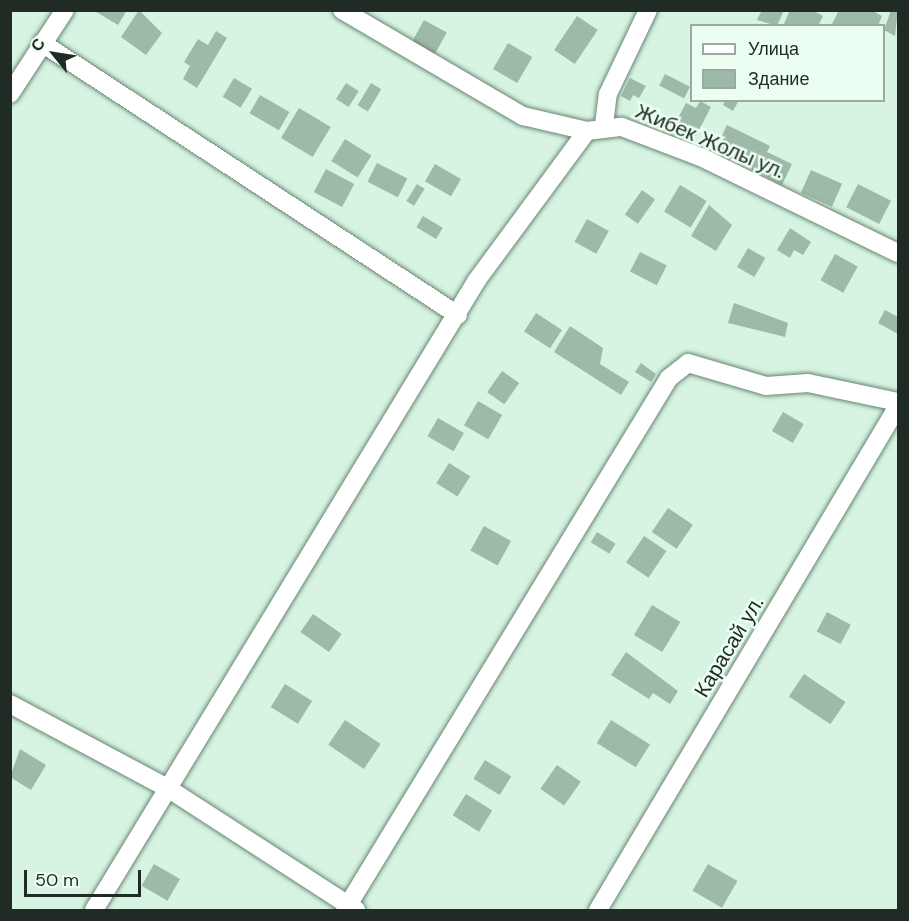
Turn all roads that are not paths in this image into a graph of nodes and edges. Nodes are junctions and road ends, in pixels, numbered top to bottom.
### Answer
1 (65, 10) edge
2 (342, 10) edge
3 (648, 10) edge
4 (42, 43) junction
5 (10, 94) edge
6 (604, 125) junction
7 (586, 130) junction
8 (898, 253) edge
9 (458, 315) junction
10 (898, 404) edge
11 (10, 704) edge
12 (169, 789) junction
13 (349, 909) edge
14 (94, 910) edge
15 (598, 910) edge

1 - 4 street
2 - 7 street, Жибек Жолы ул.
3 - 6 street
4 - 5 street
4 - 9 street
6 - 7 street, Жибек Жолы ул.
6 - 8 street, Жибек Жолы ул.
7 - 9 street
9 - 12 street
10 - 13 street
10 - 15 street, Карасай ул.
11 - 12 street
12 - 13 street
12 - 14 street

